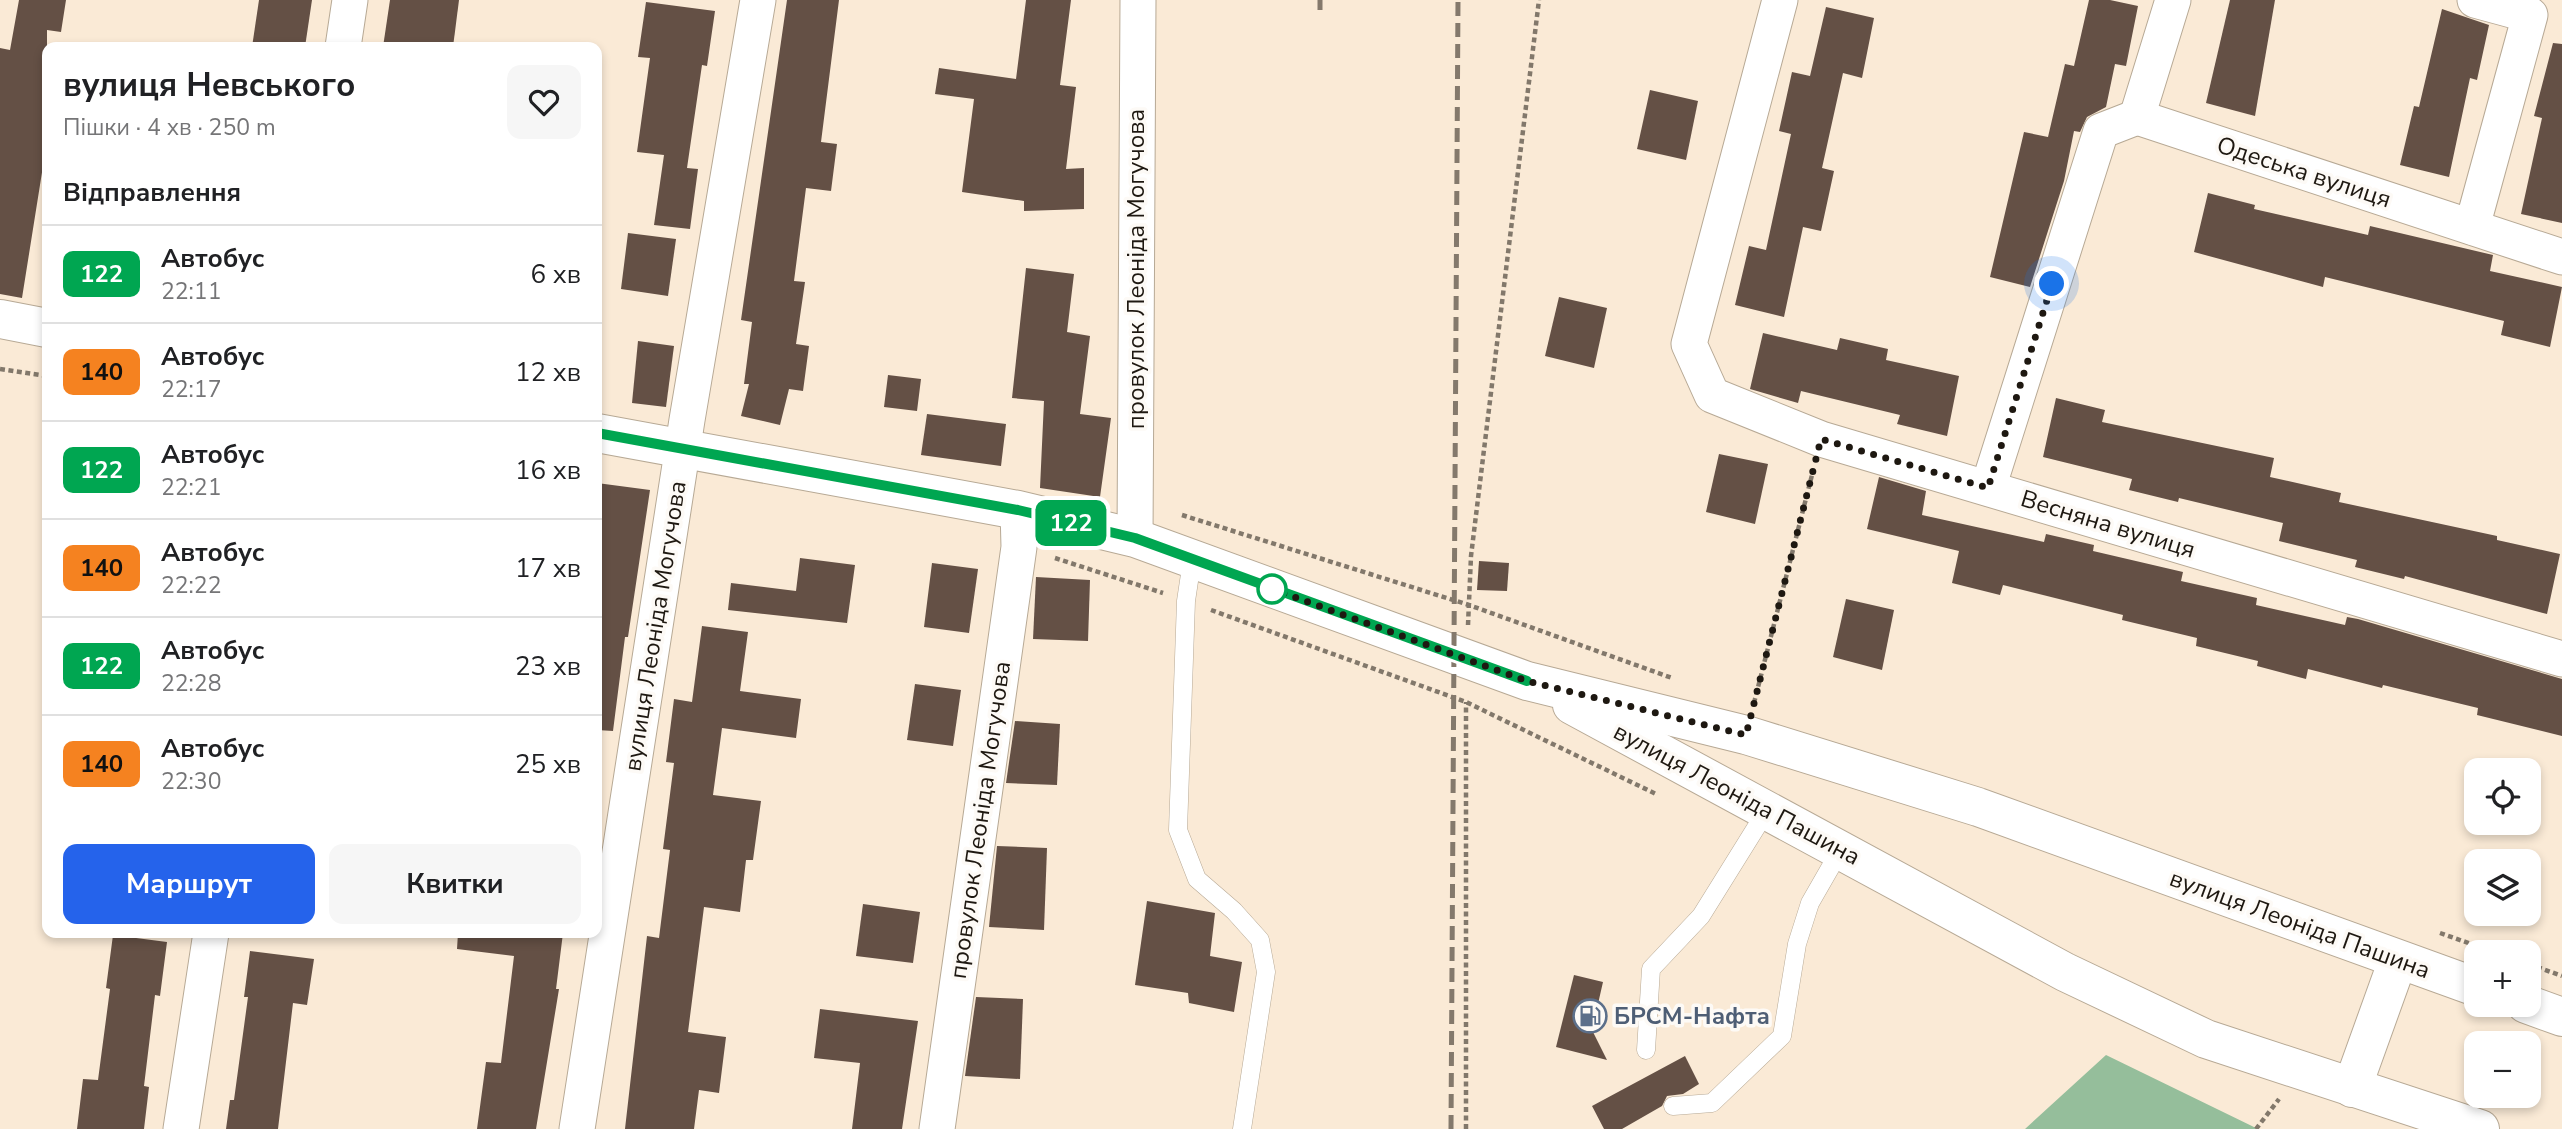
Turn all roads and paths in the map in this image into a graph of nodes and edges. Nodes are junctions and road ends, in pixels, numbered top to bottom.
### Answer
1 (350, 0) edge
2 (758, 0) edge
3 (1138, 0) edge
4 (1539, 0) edge
5 (1780, 0) edge
6 (2173, 0) edge
7 (2475, 0) edge
8 (2530, 16) edge
9 (344, 42) edge
10 (2137, 117) junction
11 (2472, 227) junction
12 (2562, 257) edge
13 (0, 319) edge
14 (42, 327) edge
15 (0, 369) edge
16 (42, 375) edge
17 (602, 434) edge
18 (1821, 439) junction
19 (682, 450) junction
20 (1988, 488) junction
21 (1018, 510) junction
22 (1135, 538) junction
23 (1192, 561) junction
24 (1467, 658) junction
25 (2562, 659) edge
26 (1527, 681) junction
27 (1466, 702) dead end
28 (1746, 735) junction
29 (1767, 810) junction
30 (1841, 849) junction
31 (210, 938) edge
32 (2398, 960) junction
33 (2541, 968) edge
34 (2562, 976) edge
35 (2464, 983) edge
36 (2541, 1009) edge
37 (2562, 1017) edge
38 (1646, 1050) dead end
39 (2352, 1088) junction
40 (2281, 1096) dead end
41 (1673, 1106) dead end
42 (181, 1129) edge
43 (577, 1129) edge
44 (937, 1129) edge
45 (1242, 1129) edge
46 (1466, 1129) edge
47 (2256, 1129) edge
48 (2480, 1129) edge

1 - 9 street
2 - 19 street, вулиця Леоніда Могучова
3 - 22 street, провулок Леоніда Могучова
4 - 24 path
5 - 18 street, Весняна вулиця
6 - 10 street
7 - 8 street
8 - 11 street
10 - 11 street, Одеська вулиця
10 - 20 street
11 - 12 street, Одеська вулиця
13 - 14 main road
15 - 16 path
17 - 19 main road
18 - 20 street, Весняна вулиця
18 - 28 path
19 - 21 main road
19 - 43 street, вулиця Леоніда Могучова
20 - 25 street, Весняна вулиця
21 - 22 main road
21 - 44 street, провулок Леоніда Могучова
22 - 23 main road
23 - 24 main road
23 - 45 lane
24 - 26 main road
26 - 28 main road, вулиця Леоніда Пашина
26 - 29 main road, вулиця Леоніда Пашина
27 - 46 path
28 - 32 main road, вулиця Леоніда Пашина
29 - 30 main road, вулиця Леоніда Пашина
29 - 38 lane
30 - 39 main road, вулиця Леоніда Пашина
30 - 41 lane
31 - 42 street
32 - 35 main road, вулиця Леоніда Пашина
32 - 39 main road
33 - 34 path
36 - 37 main road
39 - 48 main road, вулиця Леоніда Пашина
40 - 47 path

